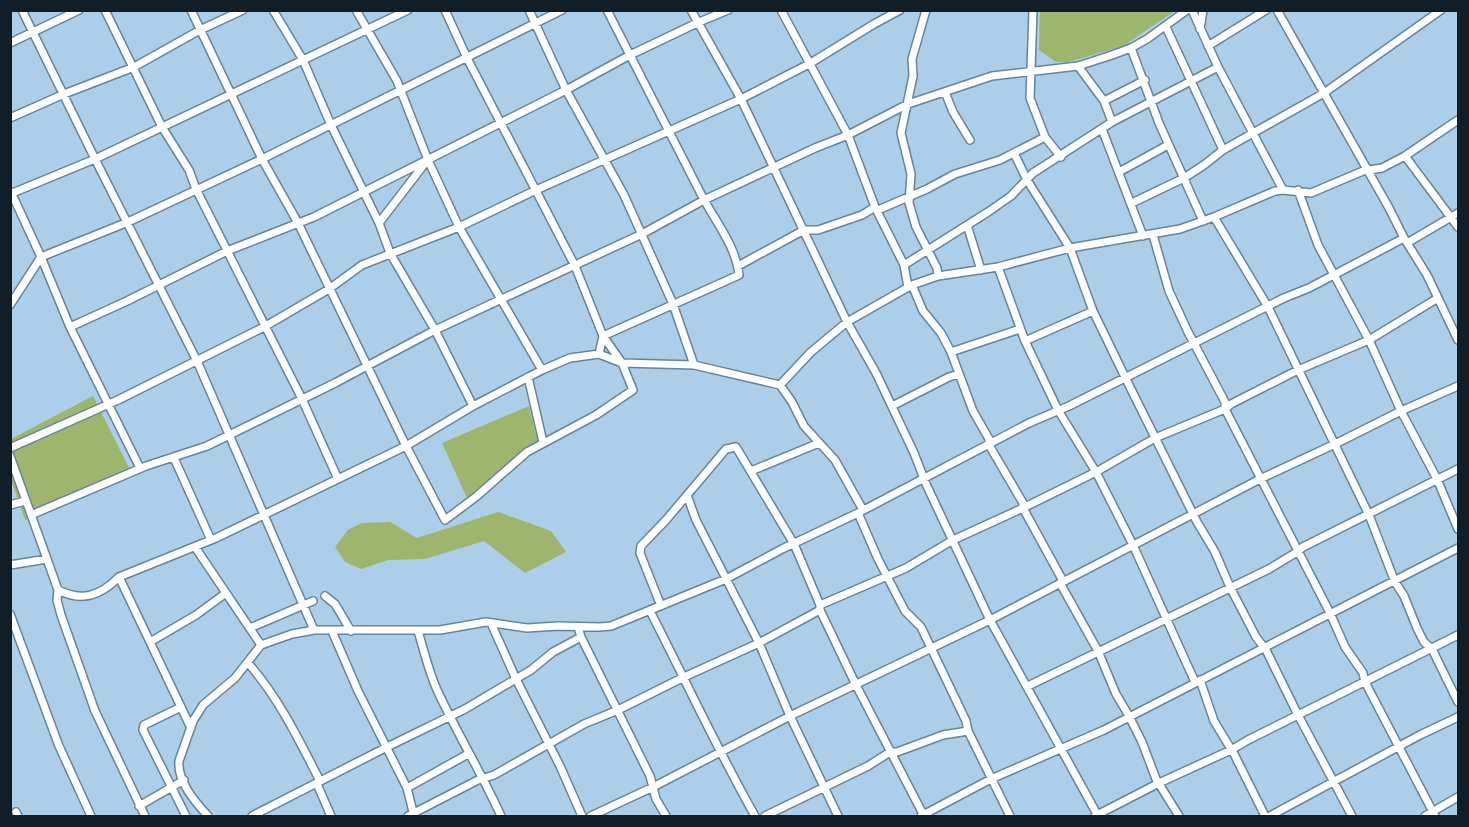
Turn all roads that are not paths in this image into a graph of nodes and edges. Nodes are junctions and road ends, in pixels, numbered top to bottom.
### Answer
1 (22, 10) edge
2 (79, 10) edge
3 (105, 10) edge
4 (191, 10) edge
5 (243, 10) edge
6 (273, 10) edge
7 (356, 10) edge
8 (408, 10) edge
9 (445, 10) edge
10 (528, 10) edge
11 (562, 10) edge
12 (607, 10) edge
13 (691, 10) edge
14 (728, 10) edge
15 (781, 10) edge
16 (900, 10) edge
17 (926, 10) edge
18 (1033, 10) edge
19 (1187, 10) edge
20 (1192, 10) edge
21 (1203, 10) edge
22 (1266, 10) edge
23 (1277, 10) edge
24 (1442, 10) edge
25 (697, 23) junction
26 (535, 24) junction
27 (1166, 27) junction
28 (1200, 28) junction
29 (200, 30) junction
30 (366, 30) junction
31 (33, 33) junction
32 (10, 43) edge
33 (1208, 46) junction
34 (1131, 48) junction
35 (630, 55) junction
36 (467, 58) junction
37 (303, 60) junction
38 (809, 64) junction
39 (1078, 66) junction
40 (134, 67) junction
41 (1218, 68) junction
42 (1031, 71) junction
43 (1145, 80) junction
44 (1192, 80) junction
45 (566, 90) junction
46 (400, 91) junction
47 (945, 92) junction
48 (1324, 93) junction
49 (64, 94) junction
50 (231, 95) junction
51 (741, 99) junction
52 (1104, 100) junction
53 (1150, 100) junction
54 (908, 104) junction
55 (10, 118) edge
56 (1458, 120) edge
57 (1112, 122) junction
58 (501, 124) junction
59 (331, 125) junction
60 (162, 127) junction
61 (1102, 129) junction
62 (669, 131) junction
63 (1252, 134) junction
64 (848, 135) junction
65 (1045, 137) junction
66 (970, 140) dead end
67 (1168, 146) junction
68 (1223, 150) junction
69 (1014, 153) junction
70 (1406, 156) junction
71 (1060, 157) junction
72 (95, 159) junction
73 (262, 159) junction
74 (428, 160) junction
75 (606, 160) junction
76 (775, 168) junction
77 (1367, 169) junction
78 (1119, 171) junction
79 (1184, 178) junction
80 (1028, 180) junction
81 (196, 189) junction
82 (1283, 189) junction
83 (536, 190) junction
84 (1298, 190) junction
85 (11, 192) edge
86 (363, 192) junction
87 (908, 197) junction
88 (704, 200) junction
89 (1132, 203) junction
90 (877, 209) junction
91 (1455, 215) edge
92 (1214, 217) junction
93 (1203, 221) junction
94 (128, 222) junction
95 (298, 223) junction
96 (379, 223) junction
97 (967, 225) junction
98 (459, 227) junction
99 (1458, 227) edge
100 (804, 230) junction
101 (642, 234) junction
102 (1153, 235) junction
103 (1143, 236) junction
104 (1406, 240) junction
105 (1070, 248) junction
106 (926, 250) junction
107 (227, 251) junction
108 (390, 253) junction
109 (41, 257) junction
110 (904, 265) junction
111 (575, 266) junction
112 (738, 266) junction
113 (998, 267) junction
114 (981, 270) junction
115 (1333, 274) junction
116 (938, 276) junction
117 (160, 284) junction
118 (910, 286) junction
119 (329, 289) junction
120 (1438, 298) junction
121 (501, 300) junction
122 (673, 304) junction
123 (10, 305) edge
124 (1268, 307) junction
125 (1093, 311) junction
126 (847, 322) junction
127 (70, 327) junction
128 (264, 327) junction
129 (1020, 329) junction
130 (435, 330) junction
131 (603, 336) junction
132 (1369, 340) junction
133 (1458, 340) edge
134 (1025, 341) junction
135 (1194, 343) junction
136 (951, 352) junction
137 (599, 354) junction
138 (197, 361) junction
139 (622, 363) junction
140 (694, 365) junction
141 (368, 366) junction
142 (542, 370) junction
143 (1298, 370) junction
144 (959, 374) junction
145 (528, 377) junction
146 (1125, 377) junction
147 (780, 385) junction
148 (1458, 386) edge
149 (302, 399) junction
150 (107, 405) junction
151 (473, 406) junction
152 (892, 406) junction
153 (1225, 409) junction
154 (1058, 410) junction
155 (1401, 411) junction
156 (230, 433) junction
157 (1155, 438) junction
158 (543, 442) junction
159 (819, 443) junction
160 (1335, 444) junction
161 (989, 445) junction
162 (406, 446) junction
163 (10, 448) edge
164 (10, 456) edge
165 (174, 458) junction
166 (140, 468) junction
167 (1458, 469) edge
168 (751, 471) junction
169 (1096, 472) junction
170 (924, 477) junction
171 (1437, 478) junction
172 (338, 479) junction
173 (1260, 479) junction
174 (687, 495) junction
175 (25, 501) junction
176 (10, 505) edge
177 (1023, 508) junction
178 (861, 512) junction
179 (1194, 514) junction
180 (31, 515) junction
181 (263, 515) junction
182 (1369, 515) junction
183 (1458, 529) edge
184 (211, 540) junction
185 (953, 540) junction
186 (794, 544) junction
187 (1133, 545) junction
188 (195, 547) junction
189 (1458, 548) edge
190 (1297, 552) junction
191 (47, 559) junction
192 (10, 565) edge
193 (887, 576) junction
194 (119, 577) junction
195 (726, 579) junction
196 (1061, 582) junction
197 (1395, 582) junction
198 (1230, 587) junction
199 (58, 590) junction
200 (226, 594) junction
201 (325, 596) dead end
202 (313, 601) dead end
203 (303, 605) junction
204 (661, 606) junction
205 (820, 608) junction
206 (650, 611) junction
207 (1330, 613) junction
208 (10, 614) edge
209 (990, 620) junction
210 (1166, 620) junction
211 (491, 623) junction
212 (578, 627) junction
213 (250, 628) junction
214 (314, 630) junction
215 (332, 631) junction
216 (351, 631) junction
217 (418, 631) junction
218 (1458, 635) edge
219 (581, 637) junction
220 (150, 642) junction
221 (759, 643) junction
222 (261, 645) junction
223 (1262, 647) junction
224 (930, 649) junction
225 (1432, 649) junction
226 (1098, 651) junction
227 (248, 663) junction
228 (684, 677) junction
229 (516, 679) junction
230 (1198, 681) junction
231 (1365, 682) junction
232 (856, 685) junction
233 (1028, 686) junction
234 (1458, 702) edge
235 (181, 707) junction
236 (618, 710) junction
237 (1298, 715) junction
238 (451, 716) junction
239 (790, 716) junction
240 (1129, 716) junction
241 (1458, 717) edge
242 (191, 728) junction
243 (968, 731) junction
244 (548, 744) junction
245 (387, 747) junction
246 (1398, 747) junction
247 (1061, 748) junction
248 (1231, 750) junction
249 (721, 751) junction
250 (890, 752) junction
251 (468, 754) junction
252 (484, 779) junction
253 (991, 779) junction
254 (184, 780) junction
255 (1333, 782) junction
256 (1159, 783) junction
257 (317, 784) junction
258 (652, 787) junction
259 (171, 788) junction
260 (407, 788) junction
261 (824, 789) junction
262 (1458, 797) edge
263 (139, 806) junction
264 (1434, 814) edge
265 (91, 816) edge
266 (145, 816) edge
267 (186, 816) edge
268 (208, 816) edge
269 (252, 816) edge
270 (331, 816) edge
271 (412, 816) edge
272 (501, 816) edge
273 (582, 816) edge
274 (591, 816) edge
275 (666, 816) edge
276 (755, 816) edge
277 (765, 816) edge
278 (838, 816) edge
279 (923, 816) edge
280 (1010, 816) edge
281 (1097, 816) edge
282 (1179, 816) edge
283 (1265, 816) edge
284 (1270, 816) edge
285 (1352, 816) edge
286 (1425, 816) edge

1 - 31 street
2 - 31 street
3 - 40 street
4 - 29 street
5 - 29 street
6 - 37 street
7 - 30 street
8 - 30 street
9 - 36 street
10 - 26 street
11 - 26 street
12 - 35 street
13 - 25 street
14 - 25 street
15 - 38 street
16 - 38 street
17 - 54 street
18 - 42 street
19 - 27 street
20 - 28 street
21 - 28 street
22 - 33 street
23 - 48 street
24 - 48 street
25 - 35 street
25 - 51 street
26 - 36 street
26 - 45 street
27 - 34 street
27 - 44 street
28 - 33 street
29 - 40 street
29 - 50 street
30 - 37 street
30 - 46 street
31 - 32 street
31 - 49 street
33 - 41 street
34 - 39 street
34 - 43 street
35 - 45 street
35 - 62 street
36 - 46 street
36 - 58 street
37 - 50 street
37 - 59 street
38 - 51 street
38 - 64 street
39 - 42 street
39 - 52 street
40 - 49 street
40 - 60 street
41 - 44 street
41 - 63 street
42 - 47 street
42 - 65 street
43 - 52 street
43 - 53 street
44 - 53 street
44 - 68 street
45 - 58 street
45 - 75 street
46 - 59 street
46 - 74 street
47 - 54 street
47 - 66 street
48 - 63 street
48 - 77 street
49 - 55 street
49 - 72 street
50 - 60 street
50 - 73 street
51 - 62 street
51 - 76 street
52 - 57 street
53 - 57 street
53 - 67 street
54 - 64 street
54 - 87 street
56 - 70 street
57 - 61 street
58 - 74 street
58 - 83 street
59 - 73 street
59 - 86 street
60 - 72 street
60 - 81 street
61 - 71 street
61 - 78 street
62 - 75 street
62 - 88 street
63 - 68 street
63 - 82 street
64 - 76 street
64 - 90 street
65 - 69 street
65 - 71 street
67 - 78 street
67 - 79 street
68 - 79 street
69 - 80 street
69 - 87 street
70 - 77 street
70 - 91 street
71 - 80 street
72 - 85 street
72 - 94 street
73 - 81 street
73 - 95 street
74 - 86 street
74 - 96 street
74 - 98 street
75 - 83 street
75 - 101 street
76 - 88 street
76 - 100 street
77 - 84 street
77 - 104 street
78 - 89 street
79 - 89 street
79 - 93 street
80 - 97 street
80 - 105 street
81 - 94 street
81 - 107 street
82 - 84 street
82 - 92 street
83 - 98 street
83 - 111 street
84 - 115 street
85 - 109 street
86 - 95 street
86 - 96 street
87 - 90 street
87 - 106 street
88 - 101 street
88 - 112 street
89 - 103 street
90 - 100 street
90 - 110 street
91 - 99 street
91 - 104 street
92 - 93 street
92 - 124 street
93 - 102 street
94 - 109 street
94 - 117 street
95 - 107 street
95 - 119 street
96 - 108 street
97 - 106 street
97 - 114 street
98 - 108 street
98 - 121 street
100 - 112 street
100 - 126 street
101 - 111 street
101 - 122 street
102 - 103 street
102 - 135 street
103 - 105 street
104 - 115 street
104 - 120 street
105 - 113 street
105 - 125 street
106 - 110 street
106 - 116 street
107 - 117 street
107 - 128 street
108 - 119 street
108 - 130 street
109 - 123 street
109 - 127 street
110 - 118 street
111 - 121 street
111 - 131 street
112 - 122 street
113 - 114 street
113 - 129 street
114 - 116 street
115 - 124 street
115 - 132 street
116 - 118 street
117 - 127 street
117 - 138 street
118 - 126 street
118 - 136 street
119 - 128 street
119 - 141 street
120 - 132 street
120 - 133 street
121 - 130 street
121 - 142 street
122 - 131 street
122 - 140 street
124 - 135 street
124 - 143 street
125 - 134 street
125 - 146 street
126 - 147 street
126 - 152 street
127 - 150 street
128 - 138 street
128 - 149 street
129 - 134 street
129 - 136 street
130 - 141 street
130 - 151 street
131 - 137 street
131 - 139 street
132 - 143 street
132 - 155 street
134 - 154 street
135 - 146 street
135 - 153 street
136 - 144 street
137 - 139 street
137 - 142 street
138 - 150 street
138 - 156 street
139 - 140 street
139 - 158 street
140 - 147 street
141 - 149 street
141 - 162 street
142 - 145 street
143 - 153 street
143 - 160 street
144 - 152 street
144 - 161 street
145 - 151 street
145 - 158 street
146 - 154 street
146 - 157 street
147 - 159 street
148 - 155 street
149 - 156 street
149 - 172 street
150 - 163 street
150 - 166 street
151 - 162 street
152 - 170 street
153 - 157 street
153 - 173 street
154 - 161 street
154 - 169 street
155 - 160 street
155 - 171 street
156 - 165 street
156 - 181 street
157 - 169 street
157 - 179 street
158 - 162 street
159 - 168 street
159 - 178 street
160 - 173 street
160 - 182 street
161 - 170 street
161 - 177 street
162 - 172 street
164 - 175 street
165 - 166 street
165 - 184 street
166 - 180 street
167 - 171 street
168 - 174 street
168 - 186 street
169 - 177 street
169 - 187 street
170 - 178 street
170 - 185 street
171 - 182 street
171 - 183 street
172 - 181 street
173 - 179 street
173 - 190 street
174 - 195 street
174 - 204 street
175 - 176 street
175 - 180 street
177 - 185 street
177 - 196 street
178 - 186 street
178 - 193 street
179 - 187 street
179 - 198 street
180 - 191 street
181 - 184 street
181 - 203 street
182 - 190 street
182 - 197 street
184 - 188 street
185 - 193 street
185 - 209 street
186 - 195 street
186 - 205 street
187 - 196 street
187 - 210 street
188 - 194 street
188 - 200 street
189 - 197 street
190 - 198 street
190 - 207 street
191 - 192 street
191 - 199 street
193 - 205 street
193 - 224 street
194 - 199 street
194 - 220 street
195 - 204 street
195 - 221 street
196 - 209 street
196 - 226 street
197 - 207 street
197 - 225 street
198 - 210 street
198 - 223 street
199 - 263 street
200 - 213 street
200 - 220 street
201 - 216 street
202 - 203 street
203 - 213 street
203 - 214 street
204 - 206 street
205 - 221 street
205 - 232 street
206 - 212 street
206 - 228 street
207 - 223 street
207 - 231 street
208 - 265 street
209 - 224 street
209 - 233 street
210 - 226 street
210 - 230 street
211 - 212 street
211 - 217 street
211 - 229 street
212 - 219 street
213 - 222 street
214 - 215 street
214 - 222 street
215 - 216 street
215 - 245 street
216 - 217 street
217 - 238 street
218 - 225 street
219 - 229 street
219 - 236 street
220 - 235 street
221 - 228 street
221 - 239 street
222 - 227 street
223 - 230 street
223 - 237 street
224 - 232 street
224 - 243 street
225 - 231 street
225 - 234 street
226 - 233 street
226 - 240 street
227 - 242 street
227 - 257 street
228 - 236 street
228 - 249 street
229 - 238 street
229 - 244 street
230 - 240 street
230 - 248 street
231 - 237 street
231 - 246 street
232 - 239 street
232 - 250 street
233 - 247 street
235 - 242 street
235 - 259 street
236 - 244 street
236 - 258 street
237 - 248 street
237 - 255 street
238 - 245 street
238 - 251 street
239 - 249 street
239 - 261 street
240 - 247 street
240 - 256 street
241 - 246 street
242 - 254 street
243 - 250 street
243 - 253 street
244 - 252 street
244 - 273 street
245 - 257 street
245 - 260 street
246 - 255 street
246 - 264 street
247 - 253 street
247 - 281 street
248 - 256 street
248 - 283 street
249 - 258 street
249 - 276 street
250 - 261 street
250 - 279 street
251 - 252 street
251 - 260 street
252 - 271 street
252 - 272 street
253 - 279 street
253 - 280 street
254 - 259 street
254 - 268 street
255 - 284 street
255 - 285 street
256 - 281 street
256 - 282 street
257 - 269 street
257 - 270 street
258 - 274 street
258 - 275 street
259 - 263 street
259 - 267 street
260 - 271 street
261 - 277 street
261 - 278 street
262 - 264 street
263 - 266 street
264 - 286 street

